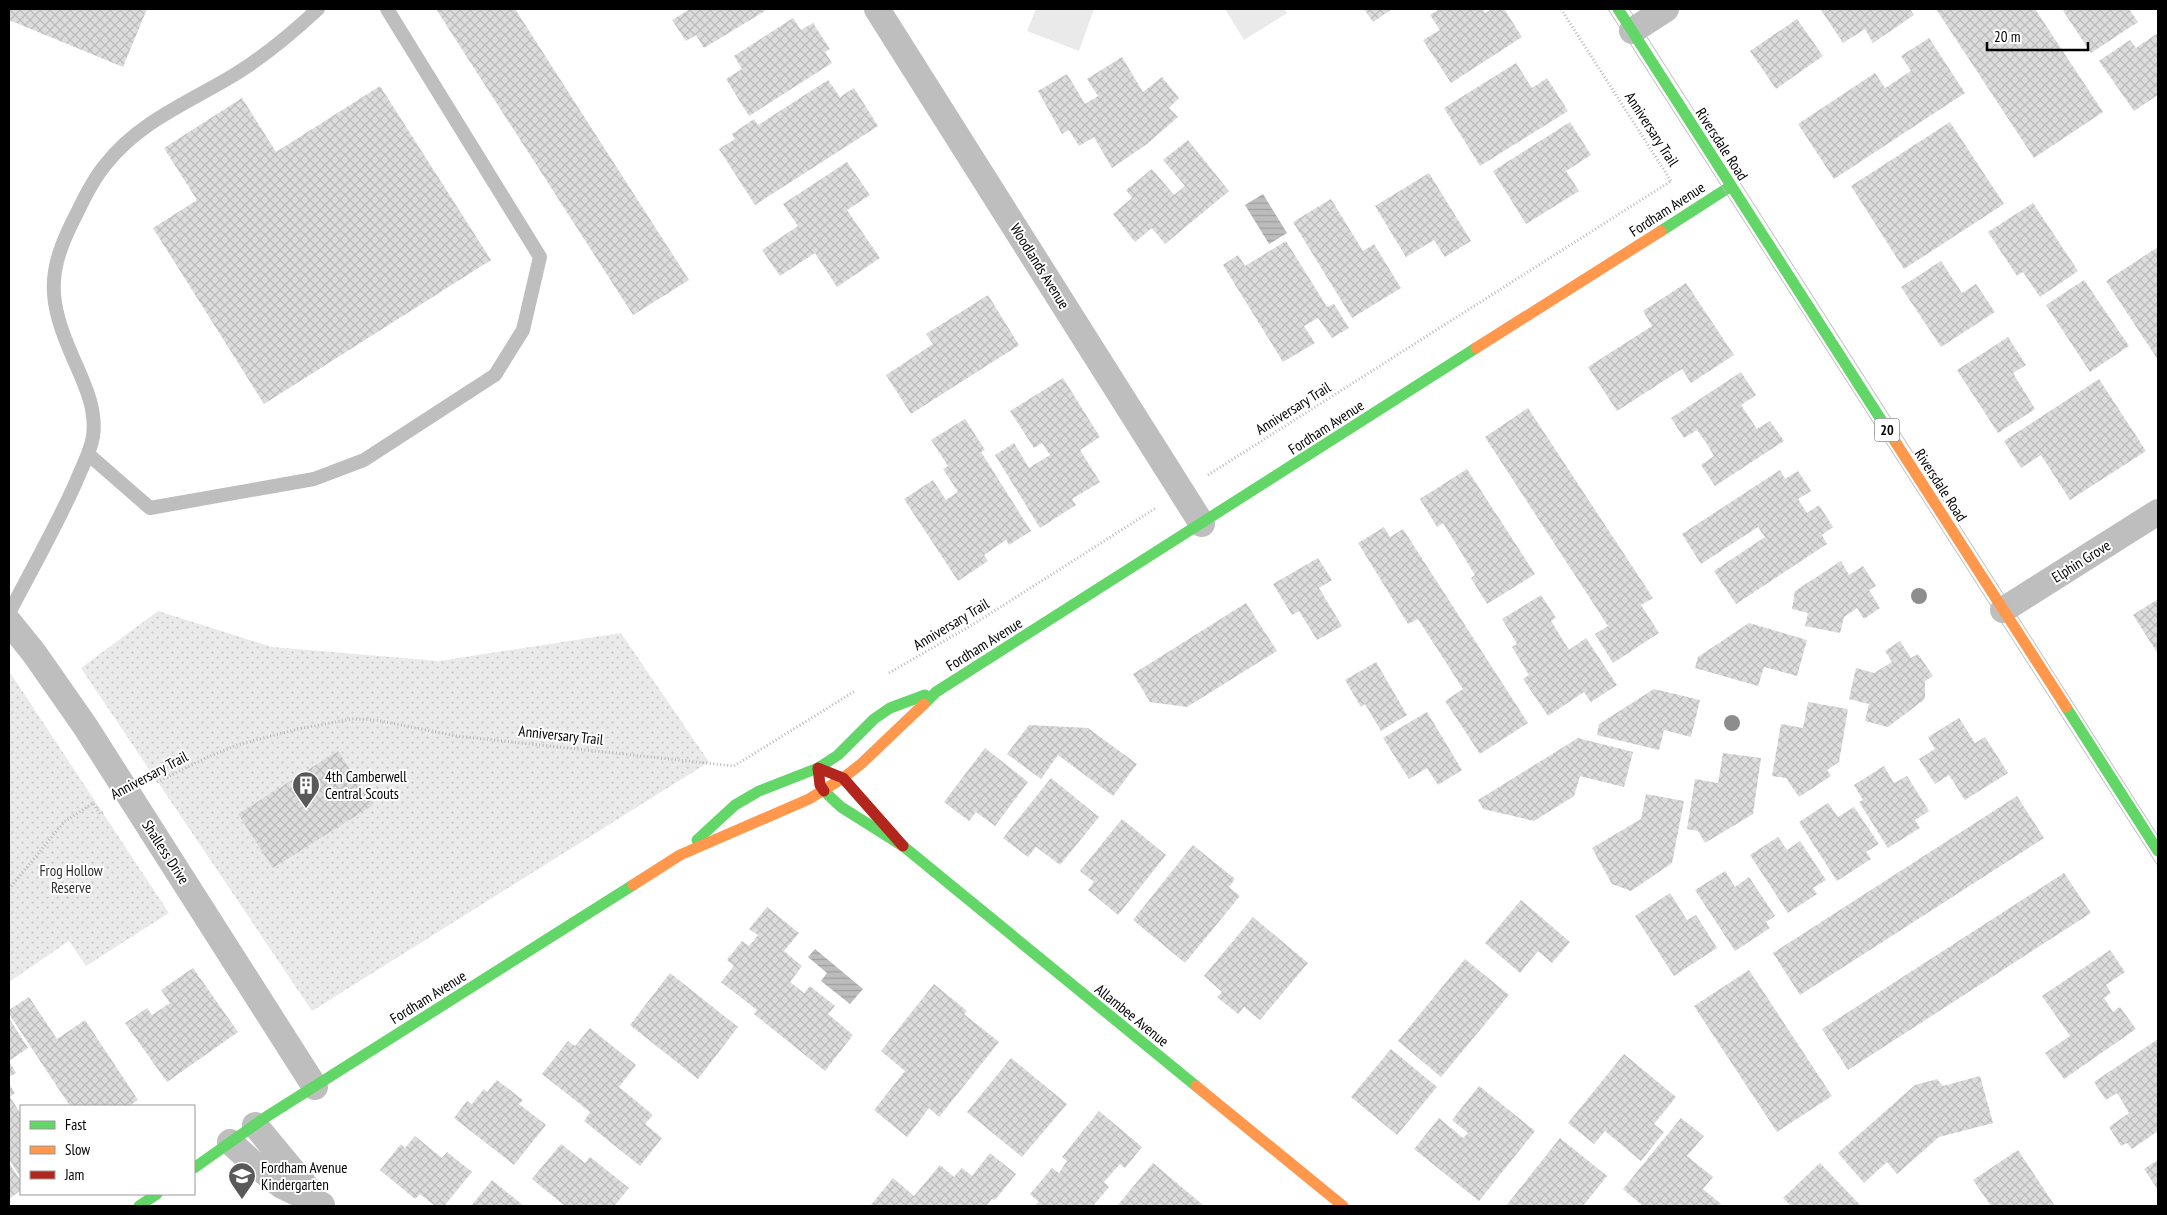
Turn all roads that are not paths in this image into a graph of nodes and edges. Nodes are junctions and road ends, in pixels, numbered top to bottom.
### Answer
1 (318, 9) edge
2 (387, 9) edge
3 (877, 9) edge
4 (1618, 9) edge
5 (1666, 9) edge
6 (1632, 31) junction
7 (1731, 186) junction
8 (88, 454) junction
9 (2158, 512) edge
10 (1202, 524) junction
11 (2003, 610) junction
12 (9, 613) edge
13 (9, 622) edge
14 (936, 692) junction
15 (818, 768) junction
16 (843, 778) junction
17 (824, 790) junction
18 (902, 846) junction
19 (2158, 850) edge
20 (680, 855) junction
21 (315, 1087) junction
22 (255, 1126) junction
23 (230, 1142) junction
24 (195, 1167) edge
25 (156, 1195) edge
26 (139, 1206) edge
27 (322, 1206) edge
28 (1343, 1206) edge

1 - 8 lane
2 - 8 lane
3 - 10 street, Woodlands Avenue
4 - 6 street, Riversdale Road / 20
5 - 6 street
6 - 7 street, Riversdale Road / 20
7 - 10 street, Fordham Avenue
7 - 11 street, Riversdale Road / 20
8 - 12 lane
9 - 11 street, Elphin Grove
10 - 14 street, Fordham Avenue
11 - 19 street, Riversdale Road / 20
13 - 21 street, Shalless Drive
14 - 15 street, Fordham Avenue
14 - 16 street, Fordham Avenue
15 - 16 street, Allambee Avenue
15 - 17 street, Allambee Avenue
15 - 20 street, Fordham Avenue
16 - 17 street, Fordham Avenue
16 - 18 street, Allambee Avenue
17 - 18 street, Allambee Avenue
17 - 20 street, Fordham Avenue
18 - 28 street, Allambee Avenue
20 - 21 street, Fordham Avenue
21 - 22 street, Fordham Avenue
22 - 23 street, Fordham Avenue
22 - 27 street
23 - 24 street, Fordham Avenue
23 - 27 street
25 - 26 street

